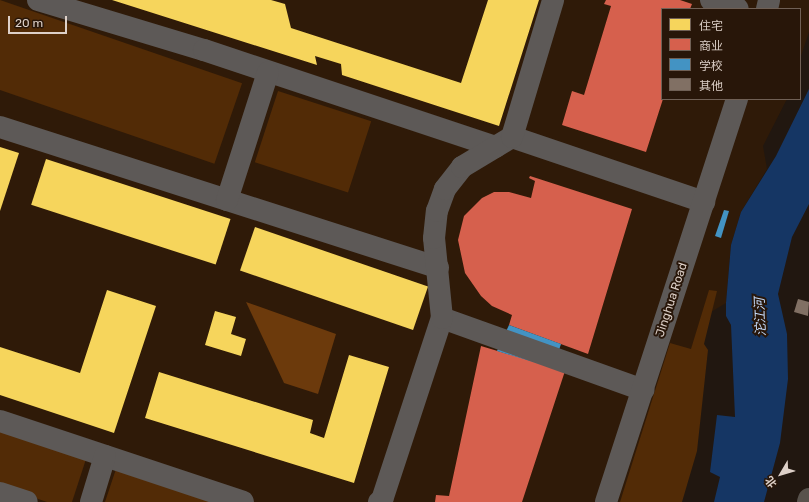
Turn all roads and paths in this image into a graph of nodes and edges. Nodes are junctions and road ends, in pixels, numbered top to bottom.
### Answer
1 (38, 0) edge
2 (553, 0) edge
3 (711, 0) edge
4 (735, 8) edge
5 (268, 72) junction
6 (737, 100) edge
7 (0, 127) edge
8 (503, 142) junction
9 (227, 200) junction
10 (704, 202) junction
11 (438, 268) junction
12 (442, 318) junction
13 (643, 390) junction
14 (0, 421) edge
15 (105, 456) junction
16 (0, 493) edge
17 (809, 499) edge
18 (27, 502) edge
19 (91, 502) edge
20 (243, 502) edge
21 (378, 502) edge
22 (606, 502) edge
23 (808, 502) edge

1 - 5 street
2 - 8 street
3 - 4 street
5 - 8 street
5 - 9 street
6 - 10 street, Jinghua Road
7 - 9 street
8 - 10 street
8 - 11 street
9 - 11 street
10 - 13 street, Jinghua Road
11 - 12 street
12 - 13 street
12 - 21 street
13 - 22 street, Jinghua Road
14 - 15 street
15 - 19 street
15 - 20 street
16 - 18 street
17 - 23 street

